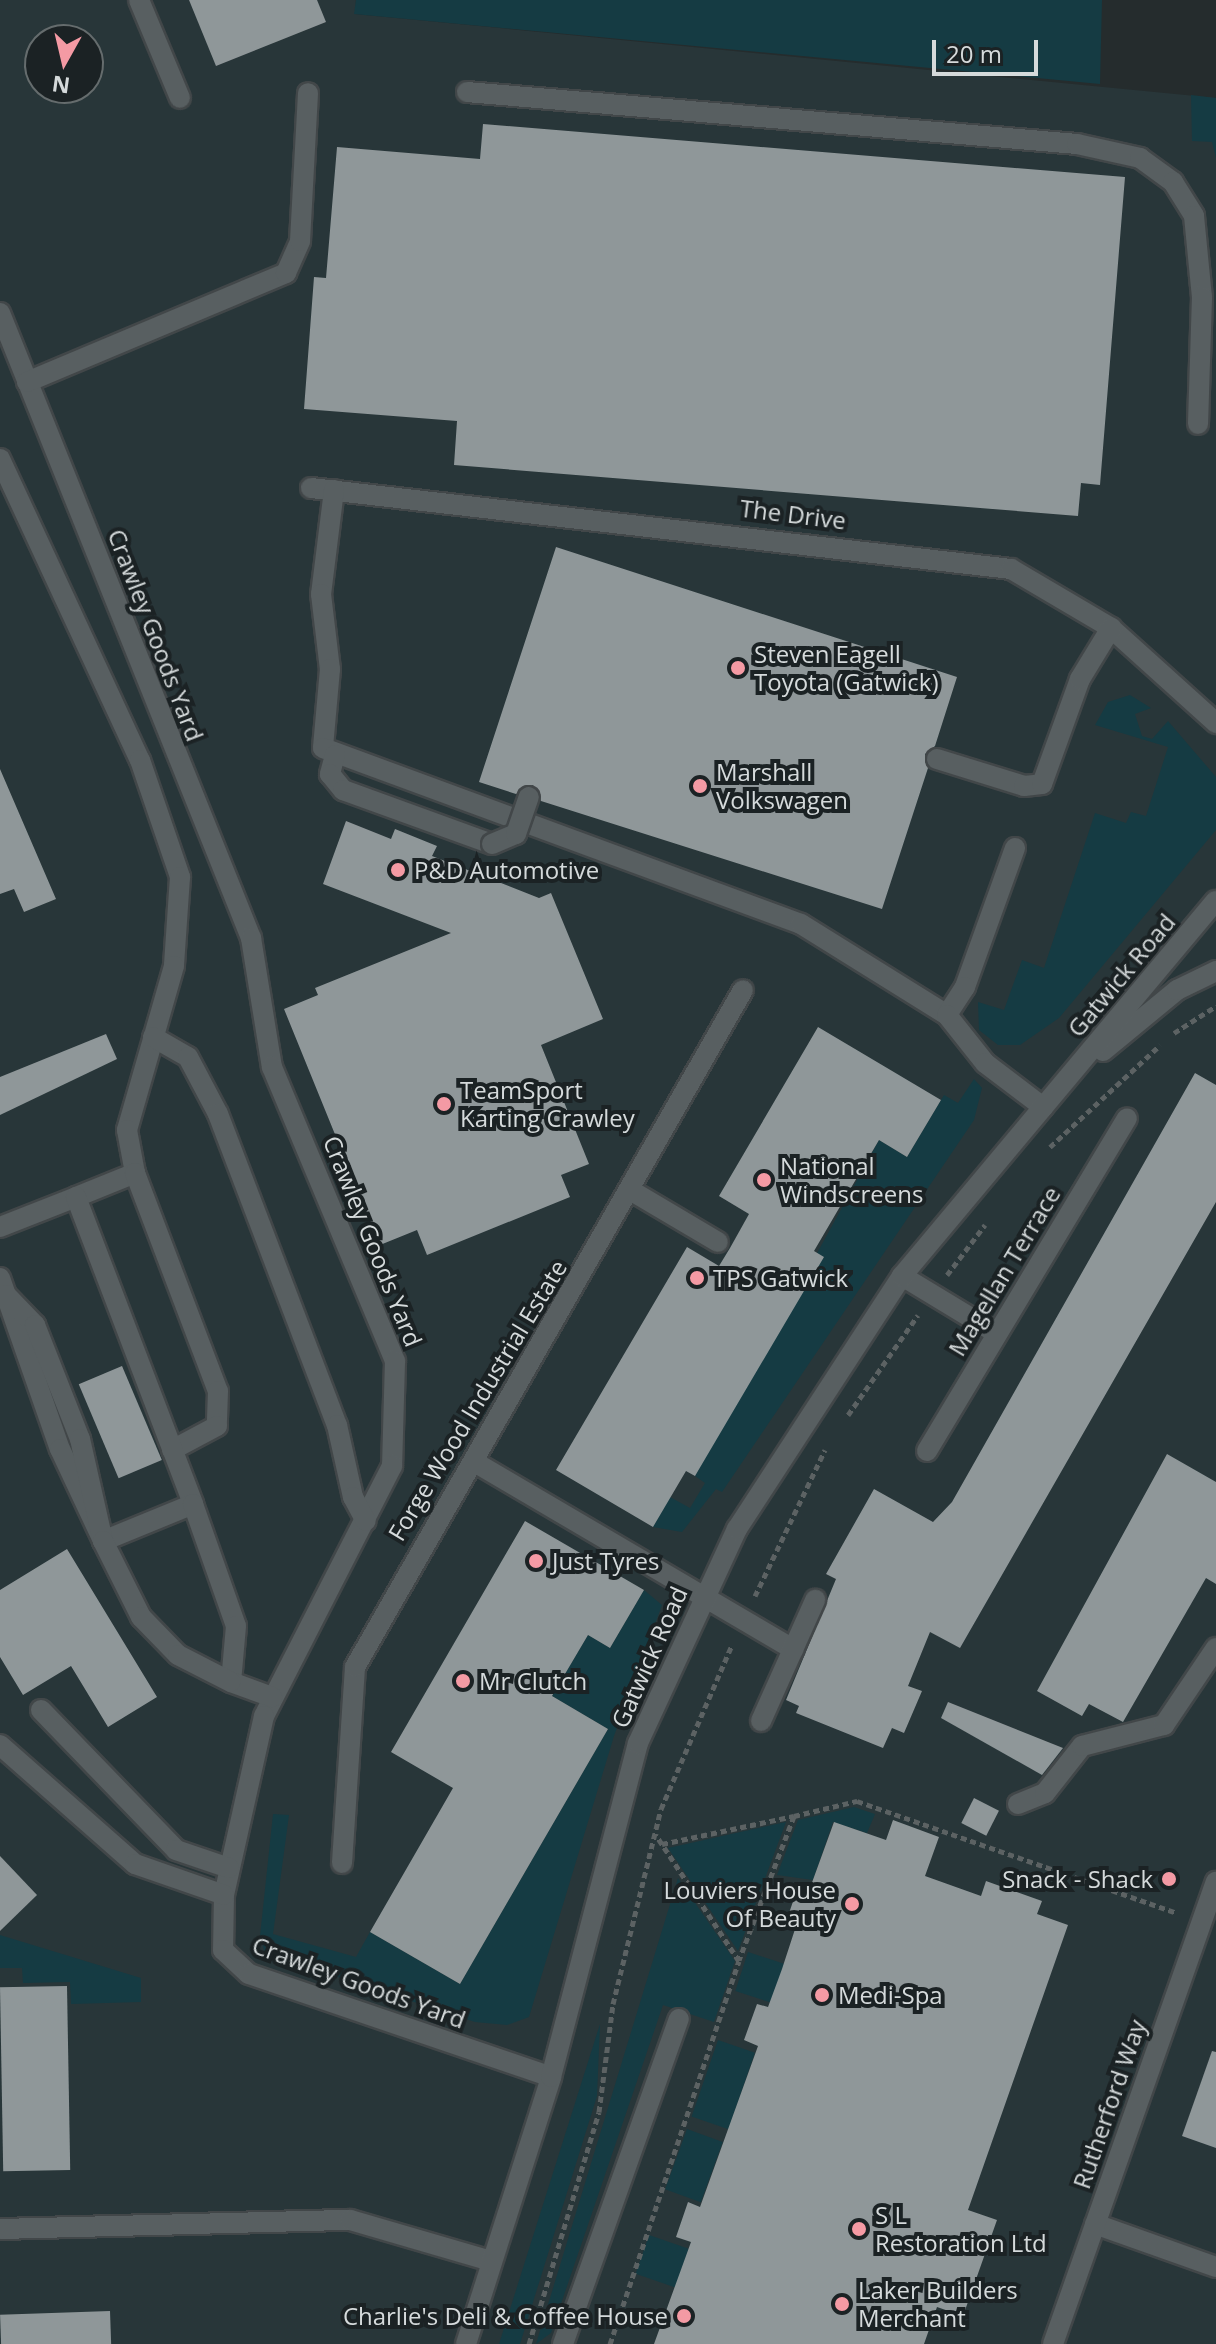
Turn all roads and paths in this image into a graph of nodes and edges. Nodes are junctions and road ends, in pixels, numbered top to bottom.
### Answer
1 (139, 0) edge
2 (467, 92) dead end
3 (308, 93) dead end
4 (180, 98) dead end
5 (0, 313) edge
6 (1209, 343) edge
7 (27, 382) junction
8 (1198, 424) dead end
9 (0, 459) edge
10 (311, 488) dead end
11 (334, 490) junction
12 (1111, 628) junction
13 (1216, 723) edge
14 (335, 755) junction
15 (937, 759) dead end
16 (529, 797) dead end
17 (1015, 848) dead end
18 (1216, 901) edge
19 (1216, 971) edge
20 (743, 990) dead end
21 (947, 1015) junction
22 (153, 1037) junction
23 (1066, 1082) junction
24 (1043, 1107) junction
25 (1127, 1118) dead end
26 (135, 1173) junction
27 (630, 1190) junction
28 (76, 1197) junction
29 (0, 1227) edge
30 (718, 1242) dead end
31 (902, 1276) junction
32 (3, 1286) edge
33 (996, 1333) junction
34 (172, 1450) junction
35 (927, 1451) dead end
36 (476, 1463) junction
37 (193, 1504) junction
38 (366, 1521) junction
39 (103, 1541) junction
40 (702, 1597) junction
41 (815, 1600) dead end
42 (1216, 1648) edge
43 (793, 1649) junction
44 (231, 1682) junction
45 (272, 1697) junction
46 (41, 1710) dead end
47 (761, 1721) dead end
48 (0, 1745) edge
49 (1018, 1804) dead end
50 (794, 1816) junction
51 (662, 1844) dead end
52 (342, 1863) dead end
53 (229, 1868) junction
54 (1216, 1882) edge
55 (224, 1895) junction
56 (1199, 1921) junction
57 (739, 1961) dead end
58 (679, 2019) dead end
59 (551, 2077) junction
60 (1095, 2224) junction
61 (0, 2229) edge
62 (491, 2261) junction
63 (1216, 2267) edge
64 (466, 2344) edge
65 (563, 2344) edge
66 (1053, 2344) edge

1 - 4 street
2 - 6 street
3 - 7 street
5 - 7 street, Crawley Goods Yard
6 - 8 street
7 - 38 street, Crawley Goods Yard
9 - 22 street
10 - 11 street, The Drive
11 - 12 street, The Drive
11 - 14 street
12 - 13 street, The Drive
12 - 15 street
14 - 16 street, bridge
14 - 21 street
17 - 21 street
18 - 23 street, Gatwick Road
19 - 23 street, Gatwick Road
20 - 27 street, Forge Wood Industrial Estate
21 - 24 street
22 - 26 street
22 - 38 street
23 - 24 street, Gatwick Road
24 - 31 street, Gatwick Road
25 - 33 street, Magellan Terrace
26 - 28 street
26 - 34 street
27 - 30 street
27 - 36 street, Forge Wood Industrial Estate
28 - 29 street
28 - 34 street
31 - 33 street
31 - 40 street, Gatwick Road
32 - 39 street
33 - 35 street, Magellan Terrace
34 - 37 street
36 - 40 street
36 - 52 street, Forge Wood Industrial Estate
37 - 39 street
37 - 44 street
38 - 45 street, Crawley Goods Yard
39 - 44 street
40 - 43 street
40 - 59 street, Gatwick Road
41 - 43 street
42 - 49 street
43 - 47 street
44 - 45 street
45 - 53 street, Crawley Goods Yard
46 - 53 street
48 - 55 street
50 - 51 path
50 - 56 path
50 - 57 path
53 - 55 street, Crawley Goods Yard
54 - 56 street, Rutherford Way
55 - 59 street, Crawley Goods Yard
56 - 60 street, Rutherford Way
58 - 65 street
59 - 62 street, Gatwick Road
60 - 63 street
60 - 66 street, Rutherford Way
61 - 62 street
62 - 64 street, Gatwick Road

